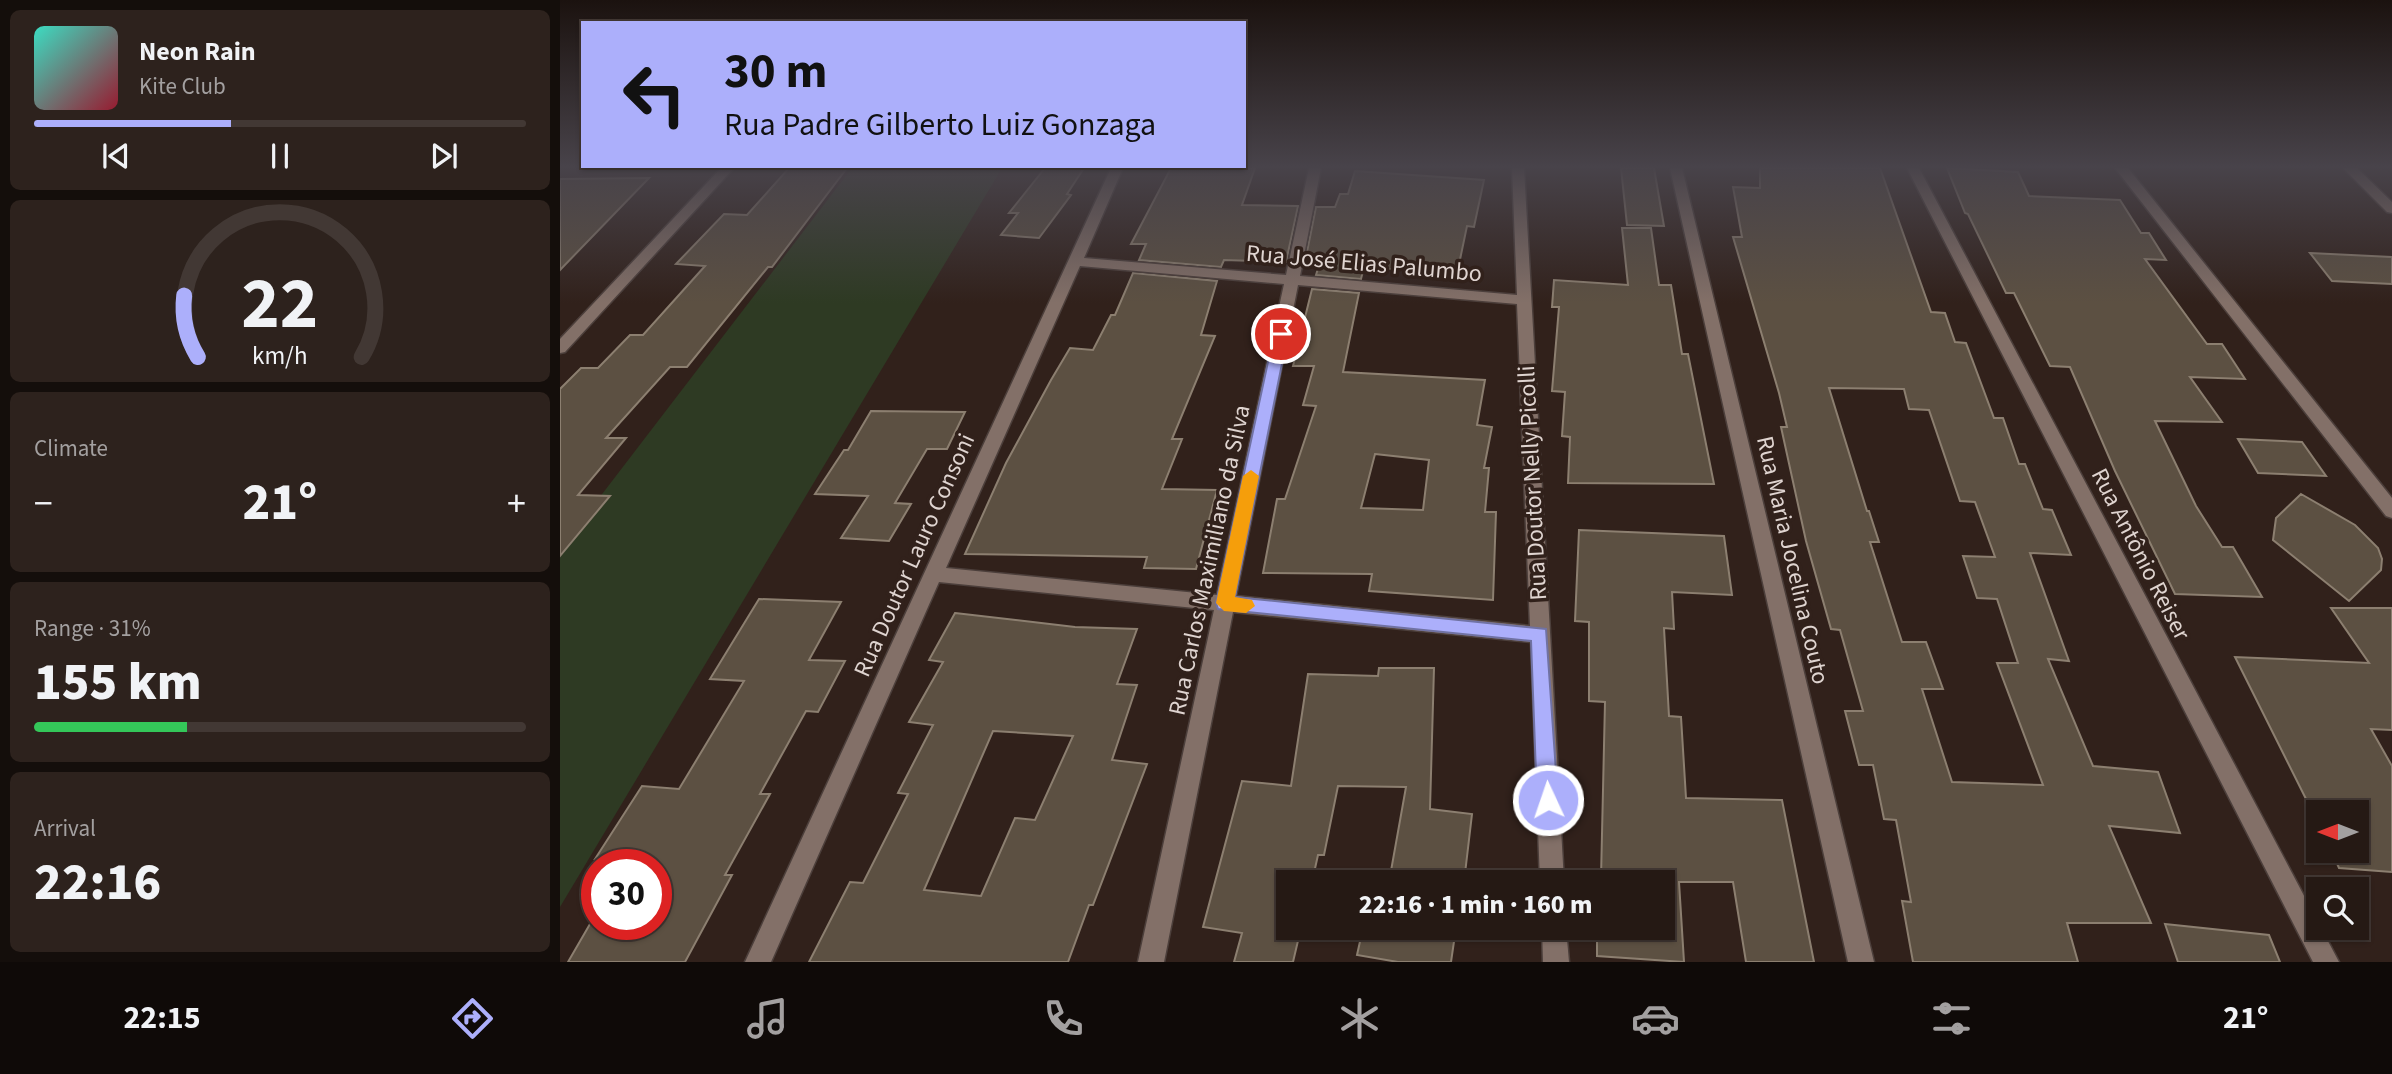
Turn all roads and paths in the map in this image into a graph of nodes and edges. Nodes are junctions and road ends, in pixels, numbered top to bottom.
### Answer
1 (686, 213) edge
2 (1096, 213) edge
3 (1306, 213) edge
4 (1519, 213) edge
5 (1686, 213) edge
6 (1936, 213) edge
7 (2156, 213) edge
8 (1074, 261) junction
9 (1292, 280) junction
10 (1524, 300) junction
11 (560, 348) edge
12 (2392, 511) edge
13 (932, 575) junction
14 (1224, 603) junction
15 (1539, 635) junction
16 (1551, 870) edge
17 (1555, 940) edge
18 (758, 962) edge
19 (1151, 962) edge
20 (1556, 962) edge
21 (1861, 962) edge
22 (2326, 962) edge

1 - 11 street
2 - 8 street, Rua Doutor Lauro Consoni
3 - 9 street, Rua Carlos Maximiliano da Silva
4 - 10 street, Rua Doutor Nelly Picolli
5 - 21 street, Rua Maria Jocelina Couto
6 - 22 street, Rua Antônio Reiser
7 - 12 street
8 - 9 street, Rua José Elias Palumbo
8 - 13 street, Rua Doutor Lauro Consoni
9 - 10 street, Rua José Elias Palumbo
9 - 14 street, Rua Carlos Maximiliano da Silva
10 - 15 street, Rua Doutor Nelly Picolli
13 - 14 street
13 - 18 street, Rua Doutor Lauro Consoni
14 - 15 street
14 - 19 street, Rua Carlos Maximiliano da Silva
15 - 16 street, Rua Doutor Nelly Picolli
17 - 20 street

